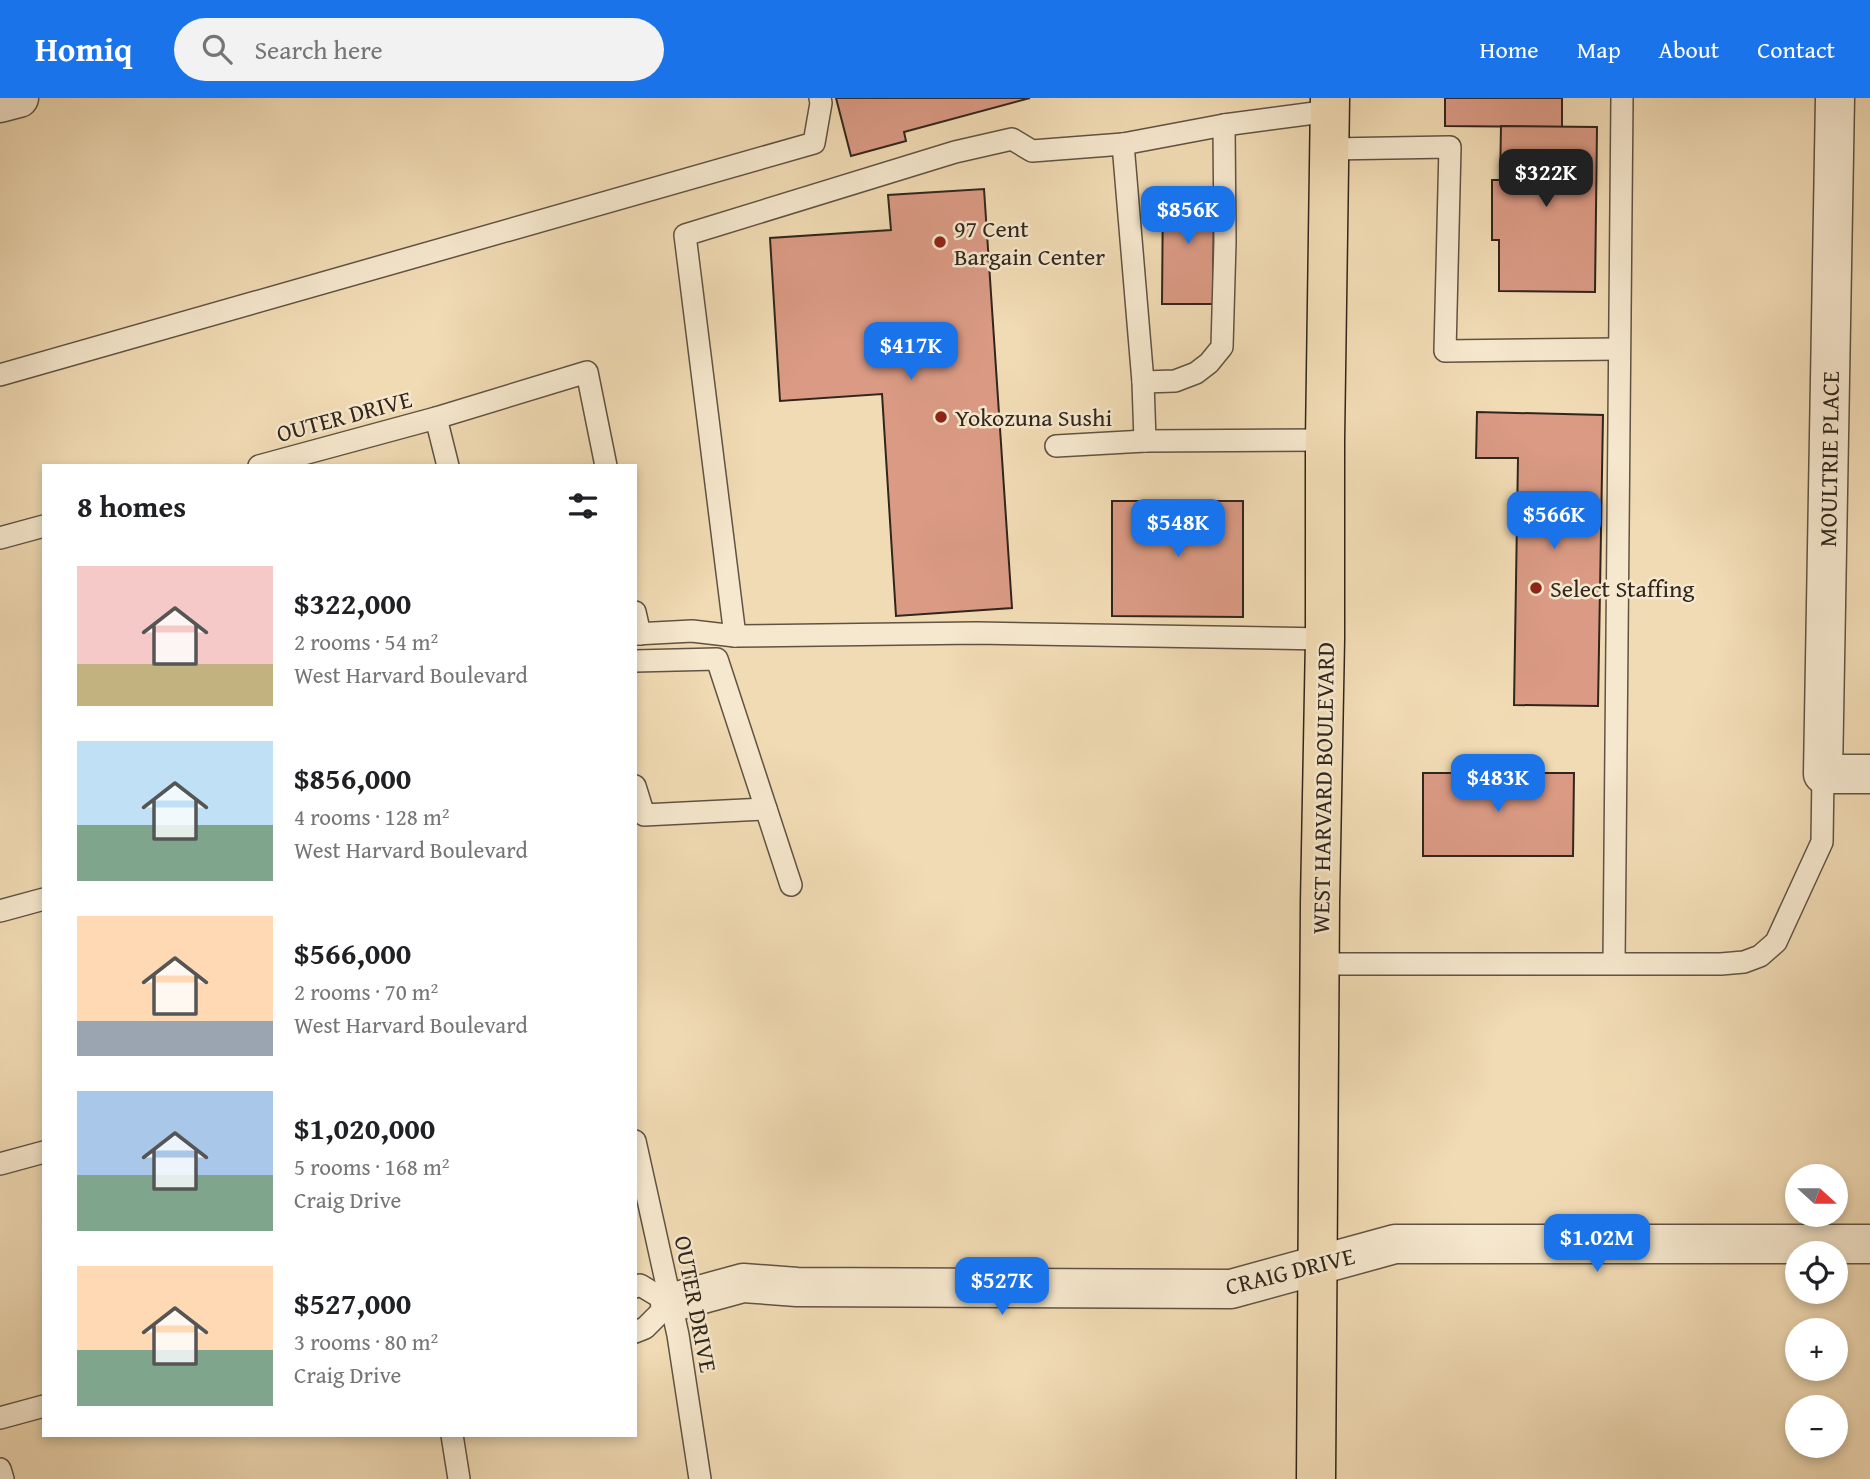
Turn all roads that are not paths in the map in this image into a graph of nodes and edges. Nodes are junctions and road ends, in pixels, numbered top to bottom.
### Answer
1 (19, 98) edge
2 (820, 98) edge
3 (1622, 98) edge
4 (1835, 98) edge
5 (0, 103) edge
6 (1330, 104) edge
7 (1224, 125) junction
8 (1123, 144) junction
9 (1330, 149) junction
10 (1619, 349) junction
11 (0, 375) edge
12 (1143, 382) junction
13 (436, 418) junction
14 (1325, 440) junction
15 (1145, 441) junction
16 (1056, 446) dead end
17 (266, 464) edge
18 (448, 464) edge
19 (606, 464) edge
20 (42, 527) edge
21 (0, 538) edge
22 (638, 634) edge
23 (735, 636) junction
24 (1325, 639) junction
25 (637, 661) edge
26 (1823, 774) junction
27 (1870, 774) edge
28 (637, 793) edge
29 (766, 809) junction
30 (791, 885) dead end
31 (42, 900) edge
32 (0, 911) edge
33 (1614, 963) junction
34 (1321, 964) junction
35 (637, 1150) edge
36 (42, 1153) edge
37 (0, 1164) edge
38 (1870, 1244) edge
39 (1318, 1266) junction
40 (637, 1287) edge
41 (670, 1303) junction
42 (637, 1331) edge
43 (42, 1407) edge
44 (0, 1418) edge
45 (452, 1437) edge
46 (0, 1469) edge
47 (3, 1479) edge
48 (459, 1479) edge
49 (700, 1479) edge
50 (1316, 1479) edge

1 - 5 street
2 - 11 lane
3 - 10 lane
4 - 26 street, MOULTRIE PLACE
6 - 7 lane
6 - 9 main road, WEST HARVARD BOULEVARD
7 - 8 lane
7 - 12 lane
8 - 12 lane
8 - 23 lane
9 - 10 lane
9 - 14 main road, WEST HARVARD BOULEVARD
10 - 33 lane
12 - 15 lane
13 - 17 lane, OUTER DRIVE
13 - 18 lane, OUTER DRIVE
13 - 19 lane
14 - 15 lane
14 - 24 main road, WEST HARVARD BOULEVARD
15 - 16 lane
20 - 21 lane
22 - 23 lane
23 - 24 lane
24 - 34 main road, WEST HARVARD BOULEVARD
25 - 29 lane
26 - 27 street
26 - 33 lane
28 - 29 lane
29 - 30 lane
31 - 32 lane
33 - 34 lane
34 - 39 main road, WEST HARVARD BOULEVARD
35 - 41 lane, OUTER DRIVE
36 - 37 lane
38 - 39 street, CRAIG DRIVE
39 - 41 street, CRAIG DRIVE
39 - 50 main road, WEST HARVARD BOULEVARD
40 - 41 lane
41 - 42 lane, CRAIG DRIVE
41 - 49 lane, OUTER DRIVE
43 - 44 lane
45 - 48 lane
46 - 47 lane

